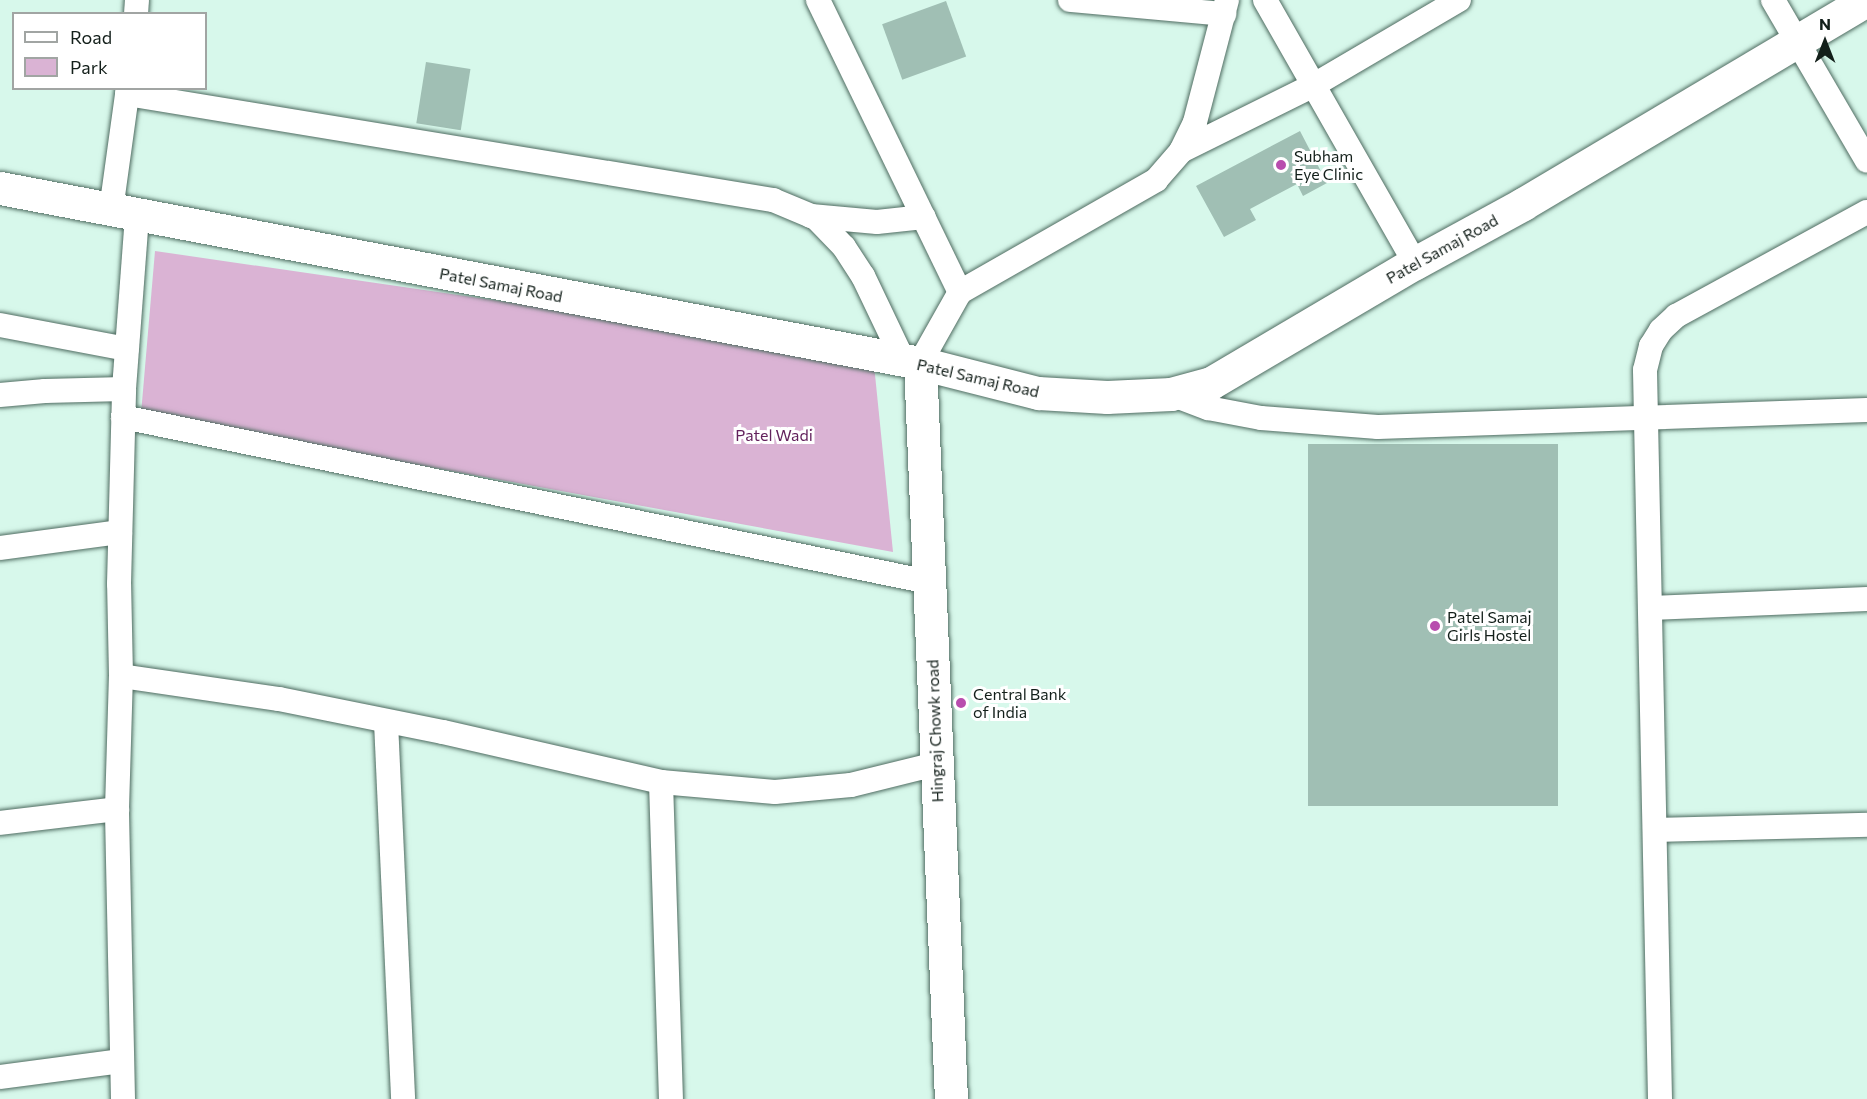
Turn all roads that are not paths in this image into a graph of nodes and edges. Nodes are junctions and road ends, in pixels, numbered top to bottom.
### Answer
1 (818, 0) edge
2 (1070, 0) edge
3 (1265, 0) edge
4 (1459, 0) edge
5 (1773, 0) edge
6 (1867, 0) edge
7 (1226, 7) edge
8 (1797, 42) junction
9 (1314, 85) junction
10 (128, 91) edge
11 (1181, 151) junction
12 (1867, 161) edge
13 (0, 188) edge
14 (1867, 212) edge
15 (124, 213) junction
16 (811, 216) junction
17 (924, 217) junction
18 (1415, 262) junction
19 (960, 292) junction
20 (0, 325) edge
21 (127, 349) junction
22 (911, 362) junction
23 (124, 389) junction
24 (1171, 394) junction
25 (0, 395) edge
26 (1867, 410) edge
27 (123, 417) junction
28 (1647, 419) junction
29 (120, 532) junction
30 (0, 548) edge
31 (929, 582) junction
32 (1867, 599) edge
33 (1651, 608) junction
34 (121, 676) junction
35 (386, 722) junction
36 (936, 764) junction
37 (661, 782) junction
38 (117, 810) junction
39 (0, 824) edge
40 (1867, 825) edge
41 (1655, 830) junction
42 (121, 1061) junction
43 (0, 1077) edge
44 (123, 1099) edge
45 (403, 1099) edge
46 (671, 1099) edge
47 (951, 1099) edge
48 (1660, 1099) edge

1 - 17 street
2 - 7 street
3 - 9 street
4 - 9 street
5 - 8 street
6 - 8 street, Patel Samaj Road
7 - 11 street
8 - 12 street
8 - 18 street, Patel Samaj Road
9 - 11 street
9 - 18 street
10 - 15 street
10 - 16 street
11 - 19 street
13 - 15 street, Patel Samaj Road
14 - 28 street
15 - 21 street
15 - 22 street, Patel Samaj Road
16 - 17 street
16 - 22 street
17 - 19 street
18 - 24 street, Patel Samaj Road
19 - 22 street
20 - 21 street
21 - 23 street
22 - 24 street, Patel Samaj Road
22 - 31 street, Hingraj Chowk road
23 - 25 street
23 - 27 street
24 - 28 street
26 - 28 street
27 - 29 street
27 - 31 street
28 - 33 street
29 - 30 street
29 - 34 street
31 - 36 street, Hingraj Chowk road
32 - 33 street
33 - 41 street
34 - 35 street
34 - 38 street
35 - 37 street
35 - 45 street
36 - 37 street
36 - 47 street, Hingraj Chowk road
37 - 46 street
38 - 39 street
38 - 42 street
40 - 41 street
41 - 48 street
42 - 43 street
42 - 44 street

